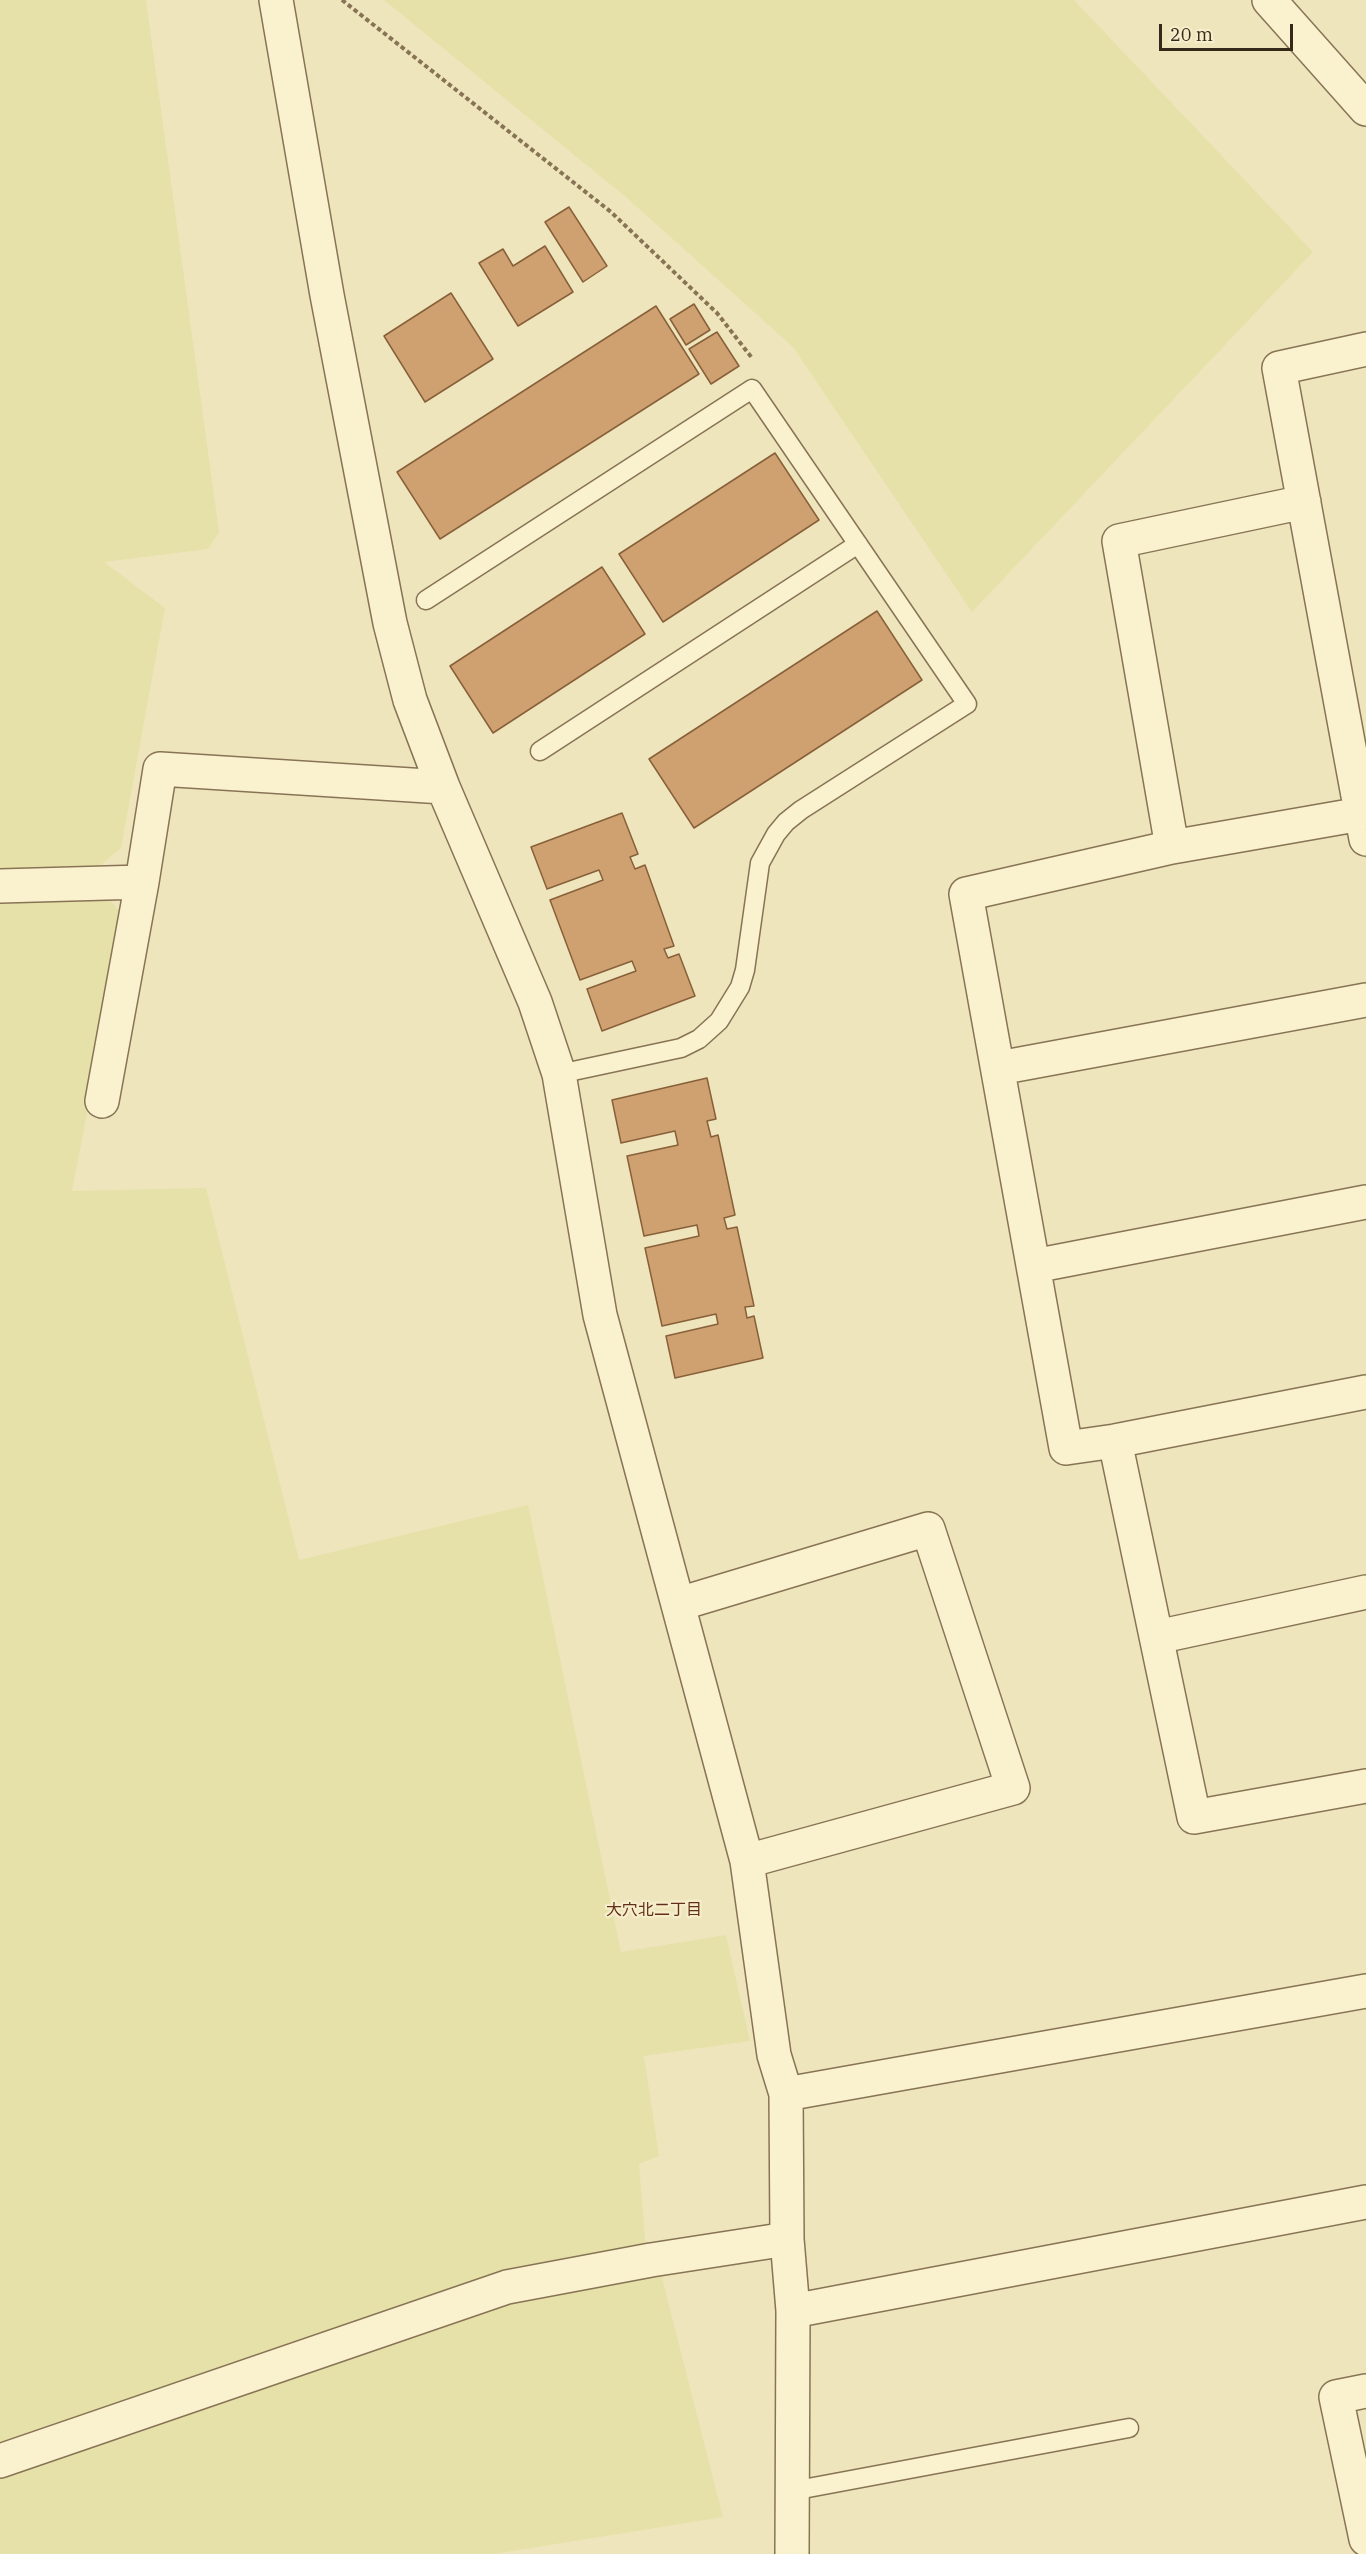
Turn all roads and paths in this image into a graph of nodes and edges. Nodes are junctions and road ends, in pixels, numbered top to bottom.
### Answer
1 (276, 0) edge
2 (342, 0) edge
3 (1269, 0) edge
4 (1366, 110) edge
5 (1366, 349) edge
6 (752, 389) junction
7 (1304, 502) junction
8 (858, 544) junction
9 (426, 600) dead end
10 (540, 751) dead end
11 (443, 787) junction
12 (1364, 826) edge
13 (1172, 847) junction
14 (142, 882) junction
15 (0, 886) edge
16 (1366, 1000) edge
17 (999, 1068) junction
18 (559, 1074) junction
19 (102, 1101) dead end
20 (1366, 1202) edge
21 (1034, 1266) junction
22 (1366, 1392) edge
23 (1115, 1442) junction
24 (1366, 1592) edge
25 (679, 1604) junction
26 (1157, 1637) junction
27 (1366, 1786) edge
28 (747, 1861) junction
29 (1366, 1991) edge
30 (786, 2094) junction
31 (1366, 2202) edge
32 (787, 2239) junction
33 (793, 2312) junction
34 (1366, 2391) edge
35 (1129, 2428) dead end
36 (0, 2461) edge
37 (792, 2491) junction
38 (1366, 2539) edge
39 (792, 2554) edge

1 - 11 street
2 - 6 path
3 - 4 street
5 - 7 street
6 - 8 lane
6 - 9 lane
7 - 12 street
7 - 13 street
8 - 10 lane
8 - 18 lane
11 - 14 street
11 - 18 street
12 - 13 street
13 - 17 street
14 - 15 street
14 - 19 street
16 - 17 street
17 - 21 street
18 - 25 street
20 - 21 street
21 - 23 street
22 - 23 street
23 - 26 street
24 - 26 street
25 - 28 street
25 - 28 street
26 - 27 street
28 - 30 street
29 - 30 street
30 - 32 street
31 - 33 street
32 - 33 street
32 - 36 street
33 - 37 street
34 - 38 street
35 - 37 lane
37 - 39 street

